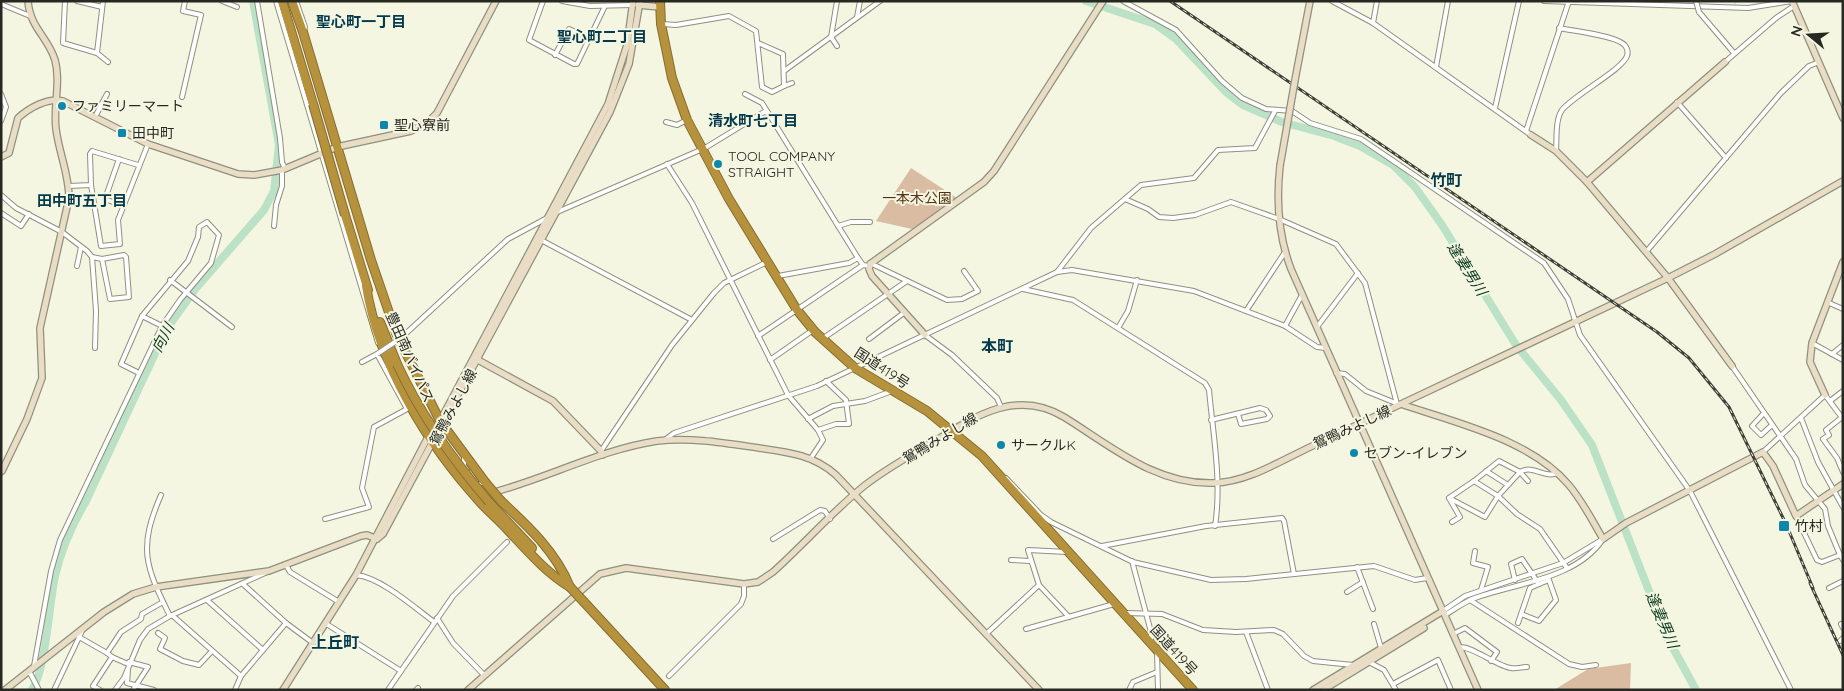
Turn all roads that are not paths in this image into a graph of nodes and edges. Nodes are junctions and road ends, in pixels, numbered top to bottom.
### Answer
1 (28, 1) edge
2 (66, 1) edge
3 (77, 1) edge
4 (103, 1) edge
5 (185, 1) edge
6 (222, 1) edge
7 (256, 1) edge
8 (279, 1) edge
9 (292, 1) edge
10 (296, 1) edge
11 (496, 1) edge
12 (543, 1) edge
13 (562, 1) edge
14 (837, 1) edge
15 (860, 1) edge
16 (880, 1) edge
17 (1103, 1) edge
18 (1123, 1) edge
19 (1310, 1) edge
20 (1332, 1) edge
21 (1377, 1) edge
22 (1448, 1) edge
23 (1519, 1) edge
24 (1544, 1) edge
25 (1696, 1) edge
26 (1568, 2) edge
27 (636, 3) edge
28 (1, 4) edge
29 (660, 4) edge
30 (1793, 4) edge
31 (605, 6) junction
32 (102, 7) junction
33 (237, 7) dead end
34 (30, 16) junction
35 (857, 17) junction
36 (1373, 23) junction
37 (661, 24) junction
38 (1559, 28) junction
39 (303, 32) junction
40 (832, 37) junction
41 (590, 38) junction
42 (758, 43) junction
43 (837, 46) dead end
44 (1734, 53) junction
45 (97, 54) junction
46 (555, 55) junction
47 (108, 62) dead end
48 (1725, 62) joint
49 (1818, 62) junction
50 (1436, 67) junction
51 (784, 70) junction
52 (792, 83) dead end
53 (784, 86) junction
54 (1, 94) edge
55 (108, 94) dead end
56 (745, 94) dead end
57 (182, 97) dead end
58 (56, 99) junction
59 (1677, 102) junction
60 (1495, 108) junction
61 (768, 113) junction
62 (1274, 113) junction
63 (96, 117) junction
64 (1843, 118) edge
65 (687, 120) junction
66 (1, 121) edge
67 (666, 122) dead end
68 (1528, 133) junction
69 (148, 144) junction
70 (337, 147) junction
71 (701, 149) junction
72 (1556, 151) junction
73 (321, 152) junction
74 (1, 156) edge
75 (1726, 158) junction
76 (119, 159) junction
77 (667, 164) junction
78 (138, 165) junction
79 (281, 171) junction
80 (1843, 181) edge
81 (1587, 182) junction
82 (91, 185) junction
83 (69, 186) junction
84 (1, 195) edge
85 (1125, 199) junction
86 (123, 206) junction
87 (1, 213) edge
88 (556, 213) junction
89 (29, 214) junction
90 (548, 217) junction
91 (1279, 219) junction
92 (870, 222) dead end
93 (274, 226) dead end
94 (838, 226) junction
95 (62, 232) junction
96 (541, 240) junction
97 (81, 247) junction
98 (1284, 252) junction
99 (1646, 252) junction
100 (92, 257) junction
101 (858, 258) junction
102 (102, 259) junction
103 (767, 262) junction
104 (1843, 262) edge
105 (868, 265) junction
106 (77, 266) dead end
107 (964, 272) dead end
108 (1057, 272) junction
109 (1358, 273) junction
110 (776, 278) junction
111 (1668, 278) junction
112 (732, 279) junction
113 (170, 280) junction
114 (1137, 280) junction
115 (907, 281) junction
116 (366, 286) junction
117 (1023, 289) junction
118 (187, 292) junction
119 (888, 294) junction
120 (1302, 295) junction
121 (1826, 302) junction
122 (1843, 309) edge
123 (797, 310) junction
124 (1246, 311) junction
125 (905, 312) junction
126 (142, 316) junction
127 (692, 320) junction
128 (1576, 322) junction
129 (162, 326) junction
130 (1285, 326) junction
131 (232, 327) dead end
132 (1317, 327) junction
133 (1118, 328) junction
134 (813, 330) junction
135 (925, 335) junction
136 (758, 336) junction
137 (822, 339) junction
138 (869, 339) dead end
139 (1321, 339) junction
140 (1310, 340) junction
141 (1812, 342) junction
142 (1843, 344) edge
143 (95, 348) dead end
144 (1326, 348) junction
145 (377, 354) junction
146 (1832, 354) junction
147 (476, 358) junction
148 (770, 360) junction
149 (1843, 360) edge
150 (362, 362) dead end
151 (1732, 366) joint
152 (855, 368) junction
153 (139, 373) junction
154 (1336, 374) junction
155 (397, 380) junction
156 (826, 382) junction
157 (892, 391) junction
158 (1843, 391) edge
159 (788, 395) junction
160 (1825, 395) junction
161 (1830, 401) junction
162 (847, 404) junction
163 (1399, 404) junction
164 (1001, 408) junction
165 (1764, 413) junction
166 (1238, 414) junction
167 (1801, 418) junction
168 (808, 419) junction
169 (1842, 419) edge
170 (1212, 420) junction
171 (441, 423) junction
172 (1360, 423) junction
173 (1772, 425) junction
174 (818, 430) junction
175 (952, 430) junction
176 (1781, 436) junction
177 (432, 439) junction
178 (664, 440) junction
179 (1762, 452) junction
180 (464, 453) junction
181 (602, 453) junction
182 (811, 458) junction
183 (450, 465) junction
184 (2, 471) edge
185 (468, 471) junction
186 (1486, 471) junction
187 (1520, 472) junction
188 (1843, 472) edge
189 (1557, 473) junction
190 (1000, 474) junction
191 (1474, 481) junction
192 (1528, 481) dead end
193 (1217, 482) junction
194 (1843, 484) edge
195 (1508, 485) junction
196 (1834, 490) junction
197 (1690, 491) junction
198 (855, 494) junction
199 (161, 495) dead end
200 (1498, 496) junction
201 (1449, 498) junction
202 (1819, 501) junction
203 (1843, 507) edge
204 (1796, 516) junction
205 (326, 519) dead end
206 (830, 519) junction
207 (1452, 522) dead end
208 (1216, 526) junction
209 (377, 539) junction
210 (773, 539) dead end
211 (1603, 539) junction
212 (507, 542) dead end
213 (1102, 547) junction
214 (1068, 552) junction
215 (1475, 552) dead end
216 (1840, 555) junction
217 (1011, 560) dead end
218 (1843, 560) edge
219 (1030, 561) junction
220 (1132, 561) junction
221 (1564, 562) junction
222 (286, 565) junction
223 (1357, 567) junction
224 (1567, 568) junction
225 (269, 571) junction
226 (1294, 574) junction
227 (1531, 574) junction
228 (356, 575) junction
229 (1427, 578) junction
230 (1536, 579) junction
231 (1515, 580) junction
232 (1843, 581) edge
233 (1363, 582) junction
234 (744, 584) junction
235 (1539, 584) junction
236 (244, 585) junction
237 (1039, 585) junction
238 (156, 587) junction
239 (570, 587) junction
240 (1829, 588) dead end
241 (1481, 590) junction
242 (1347, 592) dead end
243 (208, 600) junction
244 (1470, 600) junction
245 (163, 602) junction
246 (339, 602) junction
247 (1114, 604) junction
248 (1373, 610) dead end
249 (1123, 613) junction
250 (1145, 613) junction
251 (1444, 613) junction
252 (1521, 614) junction
253 (172, 616) junction
254 (1069, 617) junction
255 (435, 620) junction
256 (286, 623) junction
257 (325, 624) junction
258 (1374, 624) dead end
259 (1518, 624) dead end
260 (1026, 629) dead end
261 (83, 630) junction
262 (1246, 632) junction
263 (158, 633) dead end
264 (986, 634) junction
265 (1453, 634) junction
266 (79, 637) junction
267 (1151, 643) junction
268 (313, 644) junction
269 (1381, 648) junction
270 (1459, 648) junction
271 (1157, 649) junction
272 (212, 650) junction
273 (263, 650) junction
274 (107, 653) junction
275 (112, 657) junction
276 (1491, 661) junction
277 (1368, 662) junction
278 (129, 663) junction
279 (1354, 665) junction
280 (1596, 665) dead end
281 (34, 666) junction
282 (1527, 667) dead end
283 (127, 668) junction
284 (401, 670) junction
285 (29, 671) junction
286 (1157, 672) junction
287 (484, 675) junction
288 (241, 676) junction
289 (668, 676) dead end
290 (1393, 684) junction
291 (136, 685) junction
292 (39, 689) edge
293 (5, 690) edge
294 (54, 690) edge
295 (100, 690) edge
296 (115, 690) edge
297 (132, 690) edge
298 (154, 690) edge
299 (235, 690) edge
300 (284, 690) edge
301 (388, 690) edge
302 (468, 690) edge
303 (665, 690) edge
304 (1039, 690) edge
305 (1129, 690) edge
306 (1158, 690) edge
307 (1193, 690) edge
308 (1268, 690) edge
309 (1313, 690) edge
310 (1323, 690) edge
311 (1396, 690) edge
312 (1451, 690) edge
313 (1478, 690) edge
314 (1791, 690) edge

1 - 34 street
2 - 45 street
3 - 32 street
4 - 32 street
5 - 57 street
6 - 33 street
7 - 79 street
8 - 73 street
8 - 116 highway, 豊田南バイパス, bridge
9 - 39 highway
10 - 39 street
11 - 70 street
12 - 46 street
13 - 31 street
14 - 40 street
15 - 35 street
16 - 35 street
17 - 105 street
18 - 62 street
19 - 91 street, bridge
20 - 36 street
21 - 36 street
22 - 50 street
23 - 60 street
24 - 26 street
25 - 44 street, bridge
26 - 30 street
26 - 38 street
27 - 29 street
27 - 31 street
27 - 88 street
27 - 90 street
28 - 34 street
29 - 37 highway, 国道419号
30 - 44 street
30 - 49 street
31 - 41 street
32 - 45 street
34 - 58 street
35 - 40 street
36 - 50 street
37 - 42 street
37 - 65 highway, 国道419号
38 - 68 street
38 - 72 street
39 - 70 highway
40 - 43 street
40 - 51 street
41 - 46 street
41 - 46 street
42 - 51 street
42 - 53 street
44 - 48 street
45 - 47 street
48 - 59 street
49 - 64 street
49 - 75 street
50 - 60 street
51 - 53 street
52 - 53 street
54 - 66 street
55 - 63 street
56 - 61 street
58 - 63 street
58 - 74 street
58 - 83 street
59 - 75 street
59 - 81 street
60 - 68 street
61 - 71 street
61 - 94 street
62 - 85 street
62 - 128 street
63 - 69 street
65 - 67 street
65 - 71 highway, 国道419号
68 - 72 street
69 - 78 street
69 - 79 street
70 - 73 street
70 - 171 highway
71 - 77 street
71 - 103 highway, 国道419号
72 - 81 street
73 - 79 street
73 - 155 street
75 - 99 street
76 - 78 street
76 - 82 street
76 - 86 street
77 - 88 street
77 - 112 street
78 - 86 street
79 - 93 street
80 - 111 street
81 - 99 street
82 - 83 street
82 - 86 street
83 - 95 street
84 - 89 street
85 - 91 street
85 - 108 street
87 - 89 street
88 - 90 street
88 - 96 street
89 - 95 street
90 - 145 street, bridge
90 - 147 street
91 - 98 street
91 - 109 street
92 - 94 street
94 - 101 street
95 - 97 street
95 - 184 street
96 - 127 street
96 - 147 street
97 - 100 street
97 - 106 street
98 - 120 street
98 - 124 street
99 - 111 street
100 - 102 street
100 - 143 street
101 - 105 street
101 - 110 street
102 - 102 street
103 - 110 highway, 国道419号
103 - 112 street
104 - 121 street
105 - 115 street
105 - 119 street
105 - 123 street
107 - 115 street
108 - 114 street
108 - 117 street
109 - 132 street
109 - 163 street
110 - 123 highway, 国道419号
111 - 128 street
111 - 151 street
112 - 127 street
112 - 136 street
113 - 118 street
113 - 118 street
113 - 126 street
114 - 124 street
114 - 133 street
115 - 119 street
116 - 155 highway
116 - 239 highway, 豊田南バイパス, bridge
117 - 133 street
117 - 135 street
118 - 129 street
118 - 131 street
119 - 125 street
119 - 137 street
120 - 130 street
120 - 132 street
121 - 122 street
121 - 141 street
123 - 134 highway, 国道419号
123 - 136 street
124 - 130 street
125 - 135 street
125 - 138 street
126 - 129 street
126 - 153 street
127 - 181 street
128 - 163 street
128 - 197 street
129 - 153 street
130 - 140 street
132 - 139 street
133 - 170 street
134 - 137 highway, 国道419号
134 - 148 street
135 - 152 street
135 - 164 street
136 - 148 street
137 - 152 highway, 国道419号
139 - 140 street
139 - 144 street
140 - 144 street
141 - 146 street
141 - 160 street
142 - 146 street
144 - 154 street
145 - 150 street
145 - 205 street
146 - 149 street
147 - 171 street, 鴛鴨みよし線
147 - 181 street, 鴛鴨みよし線
148 - 159 street
151 - 165 street
152 - 156 street
152 - 157 highway, 国道419号
153 - 281 street
154 - 163 street
154 - 172 street
155 - 177 highway
156 - 159 street
156 - 162 street
157 - 162 street
157 - 175 highway, 国道419号
158 - 161 street
159 - 168 street
159 - 178 street
160 - 161 street
160 - 167 street
161 - 169 street
162 - 168 street
162 - 174 street
163 - 172 street, 鴛鴨みよし線
163 - 189 street, 鴛鴨みよし線
164 - 175 street, 鴛鴨みよし線
164 - 193 street, 鴛鴨みよし線
165 - 173 street
165 - 173 street
166 - 166 street
166 - 170 street
167 - 176 street
167 - 196 street
168 - 174 street
169 - 188 street
170 - 193 street
171 - 177 street, 鴛鴨みよし線
171 - 180 highway
172 - 193 street, 鴛鴨みよし線
172 - 229 street
173 - 176 street
174 - 182 street
175 - 190 highway, 国道419号
175 - 198 street, 鴛鴨みよし線
176 - 179 street
176 - 202 street
177 - 183 highway
177 - 209 street, 鴛鴨みよし線
178 - 181 street
178 - 182 street
179 - 197 street
179 - 204 street
180 - 185 street
180 - 239 highway, bridge
181 - 185 street
182 - 198 street
183 - 185 street
183 - 239 highway
186 - 187 street
186 - 191 street
186 - 195 street
187 - 189 street
187 - 192 street
187 - 195 street
189 - 211 street, 鴛鴨みよし線
190 - 213 street
190 - 214 highway, 国道419号
191 - 200 street
191 - 201 street
193 - 208 street
194 - 196 street
195 - 200 street
196 - 202 street
196 - 203 street
197 - 211 street
197 - 314 street
198 - 206 street, 鴛鴨みよし線
198 - 264 street
199 - 238 street
200 - 201 street
200 - 221 street
201 - 207 street
202 - 204 street
202 - 216 street
204 - 216 street
206 - 210 street
206 - 234 street, 鴛鴨みよし線
208 - 213 street
208 - 226 street
209 - 222 street
209 - 228 street, 鴛鴨みよし線
211 - 221 street
211 - 224 street
212 - 255 street
213 - 220 street
214 - 219 street
214 - 247 highway, 国道419号
215 - 241 street
216 - 218 street
217 - 219 street
219 - 237 street
220 - 226 street
220 - 250 street
221 - 224 street
221 - 227 street
222 - 225 street
222 - 246 street
223 - 226 street
223 - 229 street
223 - 233 street
224 - 230 street
225 - 236 street
225 - 238 street
227 - 230 street
227 - 231 street
227 - 231 street
228 - 246 street, 鴛鴨みよし線
228 - 255 street
229 - 251 street
230 - 235 street
230 - 244 street
231 - 241 street
232 - 240 street
233 - 242 street
233 - 248 street
234 - 287 street
234 - 289 street
235 - 252 street
235 - 252 street
236 - 243 street
236 - 256 street
237 - 254 street
237 - 264 street
238 - 245 street
238 - 261 street
239 - 303 highway, 豊田南バイパス, bridge
241 - 251 street
243 - 253 street
243 - 273 street
244 - 251 street
244 - 280 street
245 - 253 street
245 - 274 street
246 - 257 street, 鴛鴨みよし線
247 - 249 highway, 国道419号
247 - 254 street
249 - 250 street
249 - 267 highway, 国道419号
250 - 262 street
250 - 267 street
251 - 265 street
251 - 269 street
251 - 277 street
252 - 259 street
253 - 272 street
253 - 278 street
254 - 260 street
255 - 284 street
255 - 287 street
256 - 268 street
256 - 273 street
257 - 268 street, 鴛鴨みよし線
257 - 284 street
258 - 269 street
261 - 266 street
261 - 281 street
262 - 279 street
262 - 308 street
263 - 272 street
264 - 304 street
265 - 270 street
265 - 276 street
266 - 274 street
266 - 294 street
267 - 271 highway, 国道419号
268 - 300 street, 鴛鴨みよし線
269 - 279 street
270 - 276 street
270 - 313 street
271 - 286 street
271 - 307 highway, 国道419号
272 - 288 street
273 - 288 street
274 - 275 street
275 - 278 street
275 - 295 street
276 - 282 street
277 - 279 street
277 - 290 street
277 - 310 street
278 - 283 street
278 - 291 street
279 - 309 street
281 - 285 street
283 - 291 street
283 - 296 street
284 - 301 street
285 - 292 street
285 - 293 street
286 - 305 street
286 - 306 street
287 - 302 street
288 - 299 street
290 - 311 street
290 - 312 street
291 - 297 street
291 - 298 street

